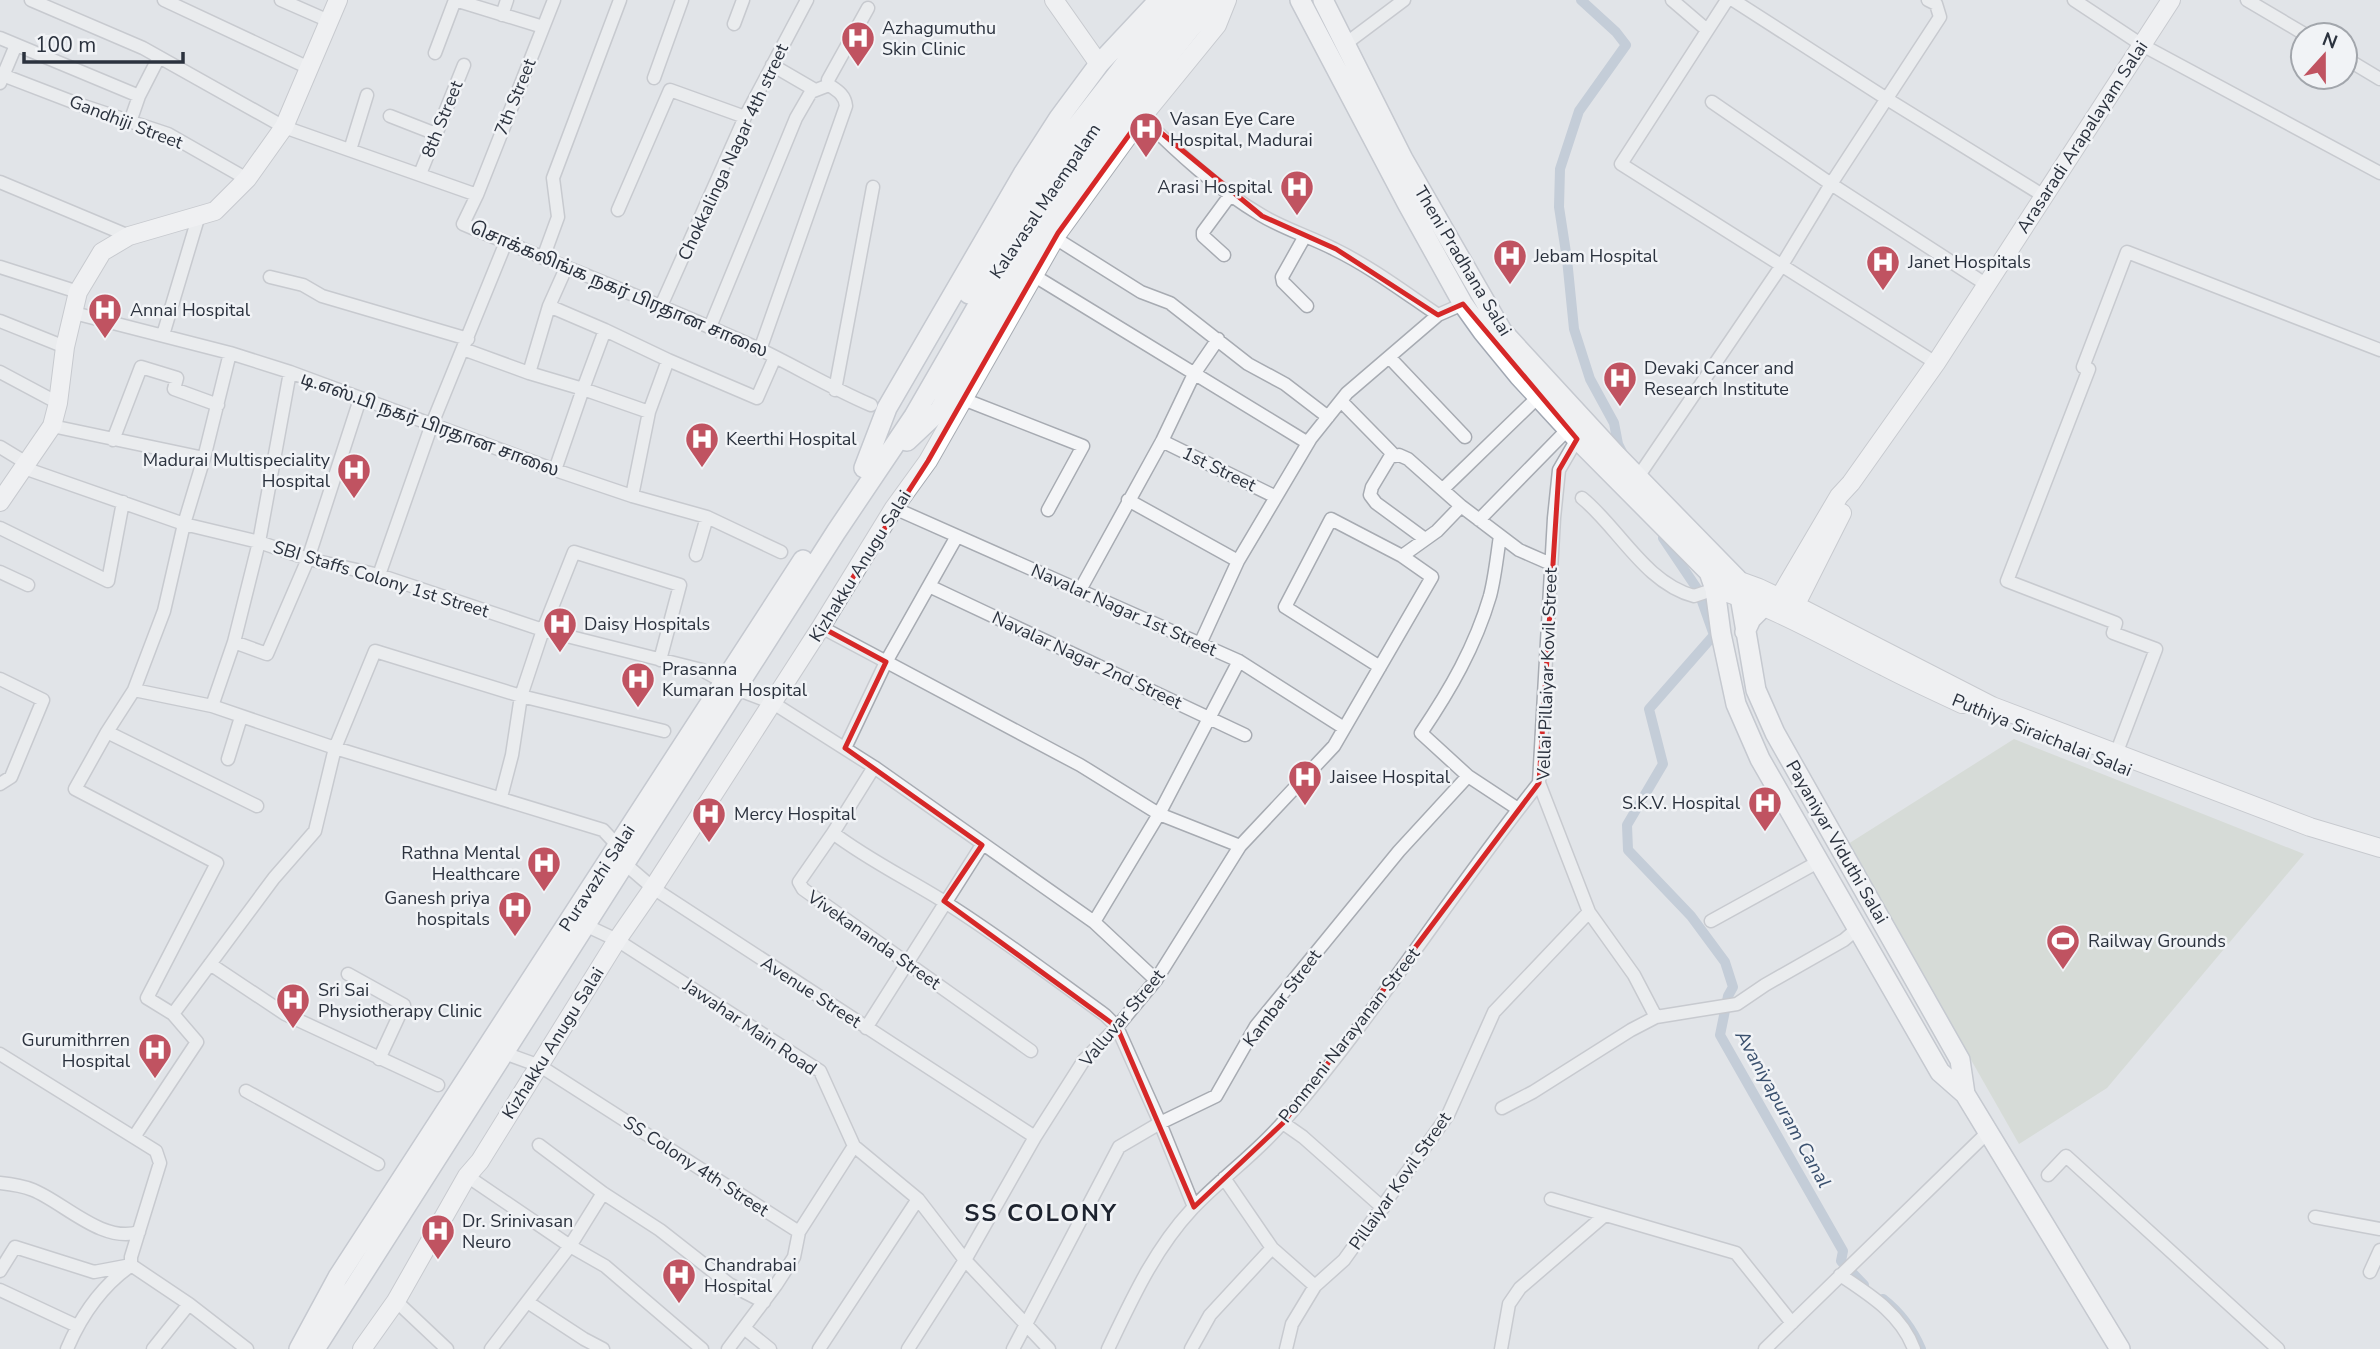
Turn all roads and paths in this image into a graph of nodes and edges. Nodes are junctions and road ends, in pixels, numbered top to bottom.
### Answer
1 (31, 0) edge
2 (164, 0) edge
3 (281, 0) edge
4 (338, 0) edge
5 (455, 0) edge
6 (507, 0) edge
7 (554, 0) edge
8 (621, 0) edge
9 (682, 0) edge
10 (743, 0) edge
11 (807, 0) edge
12 (1054, 0) edge
13 (1159, 0) edge
14 (1175, 0) edge
15 (1197, 0) edge
16 (1217, 0) edge
17 (1227, 0) edge
18 (1300, 0) edge
19 (1324, 0) edge
20 (1404, 0) edge
21 (1672, 0) edge
22 (1730, 0) edge
23 (1928, 0) edge
24 (2074, 0) edge
25 (2171, 0) edge
26 (2247, 0) edge
27 (868, 8) dead end
28 (502, 15) junction
29 (329, 21) junction
30 (734, 24) dead end
31 (2289, 25) edge
32 (543, 27) junction
33 (1707, 30) junction
34 (0, 38) edge
35 (16, 45) junction
36 (1344, 45) junction
37 (2142, 45) junction
38 (435, 53) dead end
39 (159, 57) junction
40 (1099, 64) junction
41 (464, 65) dead end
42 (772, 65) junction
43 (2359, 66) edge
44 (309, 68) junction
45 (1, 78) edge
46 (654, 78) dead end
47 (2380, 79) edge
48 (829, 85) junction
49 (815, 90) junction
50 (368, 95) dead end
51 (139, 96) junction
52 (1887, 99) junction
53 (1712, 102) dead end
54 (390, 116) dead end
55 (745, 117) junction
56 (1142, 117) junction
57 (130, 122) junction
58 (284, 127) junction
59 (436, 134) junction
60 (350, 150) junction
61 (2380, 173) edge
62 (420, 174) junction
63 (247, 179) junction
64 (0, 182) edge
65 (1831, 184) junction
66 (873, 187) dead end
67 (1231, 194) junction
68 (477, 195) junction
69 (2044, 196) junction
70 (618, 210) dead end
71 (199, 215) junction
72 (129, 236) junction
73 (1305, 236) junction
74 (1055, 238) junction
75 (506, 242) junction
76 (1224, 255) dead end
77 (542, 258) junction
78 (1782, 265) junction
79 (0, 267) edge
80 (566, 268) junction
81 (1033, 275) junction
82 (270, 277) dead end
83 (1987, 285) junction
84 (78, 292) junction
85 (1463, 304) junction
86 (549, 306) junction
87 (661, 306) junction
88 (1307, 306) dead end
89 (74, 313) junction
90 (1438, 315) junction
91 (0, 321) edge
92 (710, 327) junction
93 (605, 330) junction
94 (163, 335) junction
95 (1218, 340) junction
96 (466, 344) junction
97 (65, 347) junction
98 (760, 350) junction
99 (2380, 350) edge
100 (230, 353) junction
101 (775, 357) junction
102 (1389, 357) junction
103 (668, 360) junction
104 (1936, 363) junction
105 (0, 372) edge
106 (289, 372) junction
107 (529, 373) junction
108 (1194, 374) junction
109 (583, 389) junction
110 (835, 390) junction
111 (1538, 397) junction
112 (360, 399) junction
113 (963, 399) junction
114 (1341, 401) junction
115 (58, 404) junction
116 (218, 405) junction
117 (871, 405) dead end
118 (649, 412) junction
119 (908, 414) junction
120 (1328, 417) junction
121 (432, 424) junction
122 (52, 426) junction
123 (1573, 434) junction
124 (1465, 437) dead end
125 (113, 440) junction
126 (1162, 441) junction
127 (1308, 443) junction
128 (0, 447) edge
129 (1394, 455) junction
130 (205, 458) junction
131 (26, 466) junction
132 (872, 467) junction
133 (555, 470) junction
134 (1623, 470) junction
135 (1443, 489) junction
136 (632, 496) junction
137 (1276, 497) junction
138 (1582, 498) dead end
139 (1128, 500) junction
140 (0, 502) edge
141 (123, 502) junction
142 (1461, 506) junction
143 (894, 508) junction
144 (1048, 510) dead end
145 (707, 517) junction
146 (1479, 520) junction
147 (184, 524) junction
148 (0, 528) edge
149 (957, 536) junction
150 (1500, 536) junction
151 (1425, 539) junction
152 (259, 541) junction
153 (780, 552) dead end
154 (696, 555) dead end
155 (1402, 556) junction
156 (308, 559) junction
157 (1238, 561) junction
158 (1551, 564) junction
159 (0, 572) edge
160 (379, 575) junction
161 (1799, 579) junction
162 (28, 585) dead end
163 (929, 586) junction
164 (1704, 588) junction
165 (1739, 588) junction
166 (1080, 590) junction
167 (1776, 604) junction
168 (1834, 624) junction
169 (821, 627) junction
170 (543, 630) junction
171 (1745, 632) junction
172 (234, 642) junction
173 (1200, 644) junction
174 (660, 660) junction
175 (1239, 661) junction
176 (886, 662) junction
177 (1380, 667) junction
178 (0, 679) edge
179 (729, 685) junction
180 (134, 690) junction
181 (522, 696) junction
182 (773, 703) junction
183 (212, 706) junction
184 (1767, 716) junction
185 (241, 717) junction
186 (1211, 719) junction
187 (1744, 724) junction
188 (1344, 728) junction
189 (664, 731) dead end
190 (107, 732) junction
191 (1245, 735) dead end
192 (335, 748) junction
193 (845, 748) junction
194 (2116, 754) junction
195 (228, 759) dead end
196 (874, 767) junction
197 (1468, 776) junction
198 (1539, 783) junction
199 (0, 784) edge
200 (501, 797) junction
201 (257, 806) dead end
202 (1518, 809) junction
203 (1159, 814) junction
204 (1826, 822) junction
205 (833, 833) junction
206 (1803, 835) junction
207 (982, 845) junction
208 (1240, 846) junction
209 (2380, 851) edge
210 (621, 855) junction
211 (1818, 862) junction
212 (653, 888) junction
213 (944, 901) junction
214 (1589, 912) junction
215 (1711, 921) dead end
216 (1094, 922) junction
217 (585, 926) junction
218 (1858, 928) junction
219 (617, 940) junction
220 (906, 963) junction
221 (210, 964) junction
222 (348, 974) dead end
223 (1156, 980) junction
224 (173, 1014) junction
225 (1657, 1017) junction
226 (1117, 1027) junction
227 (866, 1028) junction
228 (1031, 1051) dead end
229 (504, 1053) junction
230 (0, 1054) edge
231 (379, 1059) junction
232 (540, 1066) junction
233 (438, 1085) dead end
234 (246, 1091) dead end
235 (1965, 1094) junction
236 (1502, 1108) dead end
237 (1160, 1123) junction
238 (1283, 1123) junction
239 (1987, 1133) junction
240 (134, 1137) junction
241 (1035, 1137) junction
242 (539, 1145) dead end
243 (854, 1146) junction
244 (378, 1164) dead end
245 (2048, 1175) dead end
246 (467, 1176) junction
247 (1224, 1178) junction
248 (0, 1183) edge
249 (603, 1193) junction
250 (918, 1199) junction
251 (1551, 1199) dead end
252 (1194, 1207) junction
253 (1383, 1208) junction
254 (1605, 1215) junction
255 (2315, 1217) dead end
256 (2380, 1229) edge
257 (139, 1232) junction
258 (799, 1232) junction
259 (570, 1247) junction
260 (1272, 1248) junction
261 (2380, 1250) edge
262 (965, 1260) junction
263 (131, 1265) junction
264 (0, 1270) edge
265 (2370, 1272) dead end
266 (1840, 1275) junction
267 (1315, 1286) junction
268 (0, 1290) edge
269 (396, 1301) junction
270 (764, 1302) junction
271 (529, 1303) junction
272 (189, 1304) junction
273 (1792, 1322) junction
274 (1024, 1324) junction
275 (77, 1326) junction
276 (744, 1328) junction
277 (581, 1344) edge
278 (67, 1349) edge
279 (153, 1349) edge
280 (247, 1349) edge
281 (299, 1349) edge
282 (315, 1349) edge
283 (362, 1349) edge
284 (447, 1349) edge
285 (491, 1349) edge
286 (603, 1349) edge
287 (702, 1349) edge
288 (728, 1349) edge
289 (770, 1349) edge
290 (819, 1349) edge
291 (908, 1349) edge
292 (1013, 1349) edge
293 (1049, 1349) edge
294 (1108, 1349) edge
295 (1191, 1349) edge
296 (1286, 1349) edge
297 (1501, 1349) edge
298 (1765, 1349) edge
299 (1914, 1349) edge
300 (2120, 1349) edge
301 (2278, 1349) edge

1 - 39 street, சொக்கலிங்க நகர் பிரதான சாலை
2 - 44 street
3 - 29 street
4 - 29 street
5 - 28 street
5 - 38 street
6 - 28 street
7 - 32 street, 7th Street
8 - 77 street
9 - 46 street
10 - 30 street
11 - 42 street, Chokkalinga Nagar 4th street
12 - 40 street
13 - 40 main road
14 - 119 main road, Kalavasal Maempalam
15 - 119 main road, Kalavasal Maempalam
16 - 132 main road
17 - 56 street, Kizhakku Anugu Salai
18 - 85 main road, Theni Pradhana Salai
19 - 36 main road, Theni Pradhana Salai
20 - 36 street
21 - 33 street
22 - 33 street
22 - 52 street
23 - 52 street
24 - 37 street
25 - 37 street, Arasaradi Arapalayam Salai
26 - 31 street
27 - 48 street
28 - 32 street
29 - 44 street
32 - 68 street, 7th Street
33 - 78 street
34 - 35 street
35 - 45 street
35 - 51 street
36 - 134 main road, Theni Pradhana Salai
37 - 61 street
37 - 69 street, Arasaradi Arapalayam Salai
39 - 51 street
39 - 58 street, சொக்கலிங்க நகர் பிரதான சாலை
40 - 132 main road
41 - 59 street, 8th Street
42 - 49 street
42 - 55 street, Chokkalinga Nagar 4th street
43 - 47 street
44 - 58 street
45 - 57 street, Gandhiji Street
48 - 49 street
48 - 98 street
49 - 92 street
50 - 60 street
51 - 57 street
52 - 65 street
52 - 69 street
53 - 65 street
54 - 59 street
55 - 70 street
55 - 87 street, Chokkalinga Nagar 4th street
56 - 67 street
56 - 74 street, Kizhakku Anugu Salai
57 - 63 street, Gandhiji Street
58 - 60 street, சொக்கலிங்க நகர் பிரதான சாலை
58 - 63 street
59 - 62 street, 8th Street
60 - 62 street, சொக்கலிங்க நகர் பிரதான சாலை
62 - 68 street, சொக்கலிங்க நகர் பிரதான சாலை
63 - 71 street
64 - 72 street
65 - 78 street
65 - 83 street
66 - 110 street
67 - 73 street
67 - 76 street
68 - 75 street, சொக்கலிங்க நகர் பிரதான சாலை
69 - 83 street, Arasaradi Arapalayam Salai
71 - 72 street
71 - 94 street
72 - 84 street
73 - 88 street
73 - 90 street
74 - 81 street, Kizhakku Anugu Salai
74 - 95 street
75 - 77 street, சொக்கலிங்க நகர் பிரதான சாலை
75 - 96 street
77 - 80 street, சொக்கலிங்க நகர் பிரதான சாலை
78 - 104 street
78 - 134 street
79 - 84 street
80 - 86 street
80 - 87 street, சொக்கலிங்க நகர் பிரதான சாலை
81 - 108 street
81 - 113 street, Kizhakku Anugu Salai
82 - 96 street
83 - 104 street, Arasaradi Arapalayam Salai
84 - 89 street
85 - 90 street
85 - 111 main road, Theni Pradhana Salai
86 - 93 street
86 - 107 street
87 - 92 street, சொக்கலிங்க நகர் பிரதான சாலை
89 - 94 street, டி.எஸ்.பி நகர் பிரதான சாலை
89 - 97 street
90 - 102 street
91 - 97 street
92 - 98 street, சொக்கலிங்க நகர் பிரதான சாலை
93 - 103 street
93 - 109 street
94 - 100 street, டி.எஸ்.பி நகர் பிரதான சாலை
95 - 108 street
95 - 120 street
96 - 107 street
96 - 121 street
97 - 115 street
98 - 101 street, சொக்கலிங்க நகர் பிரதான சாலை
99 - 194 street
100 - 106 street, டி.எஸ்.பி நகர் பிரதான சாலை
100 - 116 street
101 - 103 street
101 - 110 street, சொக்கலிங்க நகர் பிரதான சாலை
102 - 114 street
102 - 124 street
103 - 118 street
104 - 161 street, Arasaradi Arapalayam Salai
105 - 115 street
106 - 112 street, டி.எஸ்.பி நகர் பிரதான சாலை
106 - 152 street
107 - 109 street
108 - 126 street
108 - 127 street
109 - 118 street
109 - 133 street
110 - 117 street, சொக்கலிங்க நகர் பிரதான சாலை
111 - 123 main road, Theni Pradhana Salai
111 - 135 street
112 - 121 street, டி.எஸ்.பி நகர் பிரதான சாலை
112 - 156 street
113 - 143 street, Kizhakku Anugu Salai
113 - 144 street
114 - 120 street
114 - 129 street
115 - 122 street
116 - 125 street
116 - 130 street
118 - 136 street
119 - 132 main road, Puravazhi Salai
120 - 127 street
121 - 133 street, டி.எஸ்.பி நகர் பிரதான சாலை
121 - 160 street
122 - 125 street
122 - 131 street
123 - 134 main road, Theni Pradhana Salai
123 - 146 street
123 - 158 street, Vellai Pillaiyar Kovil Street
125 - 130 street
126 - 137 street, 1st Street
126 - 139 street
127 - 137 street
128 - 131 street, SBI Staffs Colony 1st Street
129 - 135 street
129 - 151 street
130 - 147 street
131 - 140 street
131 - 141 street, SBI Staffs Colony 1st Street
132 - 179 main road, Puravazhi Salai
133 - 136 street, டி.எஸ்.பி நகர் பிரதான சாலை
134 - 164 main road, Theni Pradhana Salai
134 - 165 main road, Theni Pradhana Salai
135 - 142 street
136 - 145 street, டி.எஸ்.பி நகர் பிரதான சாலை
137 - 157 street
138 - 164 street
139 - 157 street
139 - 166 street
141 - 147 street, SBI Staffs Colony 1st Street
141 - 148 street
142 - 146 street
142 - 151 street
143 - 149 street, Navalar Nagar 1st Street
143 - 169 street, Kizhakku Anugu Salai
145 - 153 street, டி.எஸ்.பி நகர் பிரதான சாலை
145 - 154 street
146 - 150 street
147 - 152 street, SBI Staffs Colony 1st Street
147 - 180 street
149 - 163 street
149 - 166 street, Navalar Nagar 1st Street
150 - 158 street
150 - 197 street
151 - 155 street
152 - 156 street, SBI Staffs Colony 1st Street
152 - 172 street
155 - 177 street, Valluvar Street
155 - 177 street
156 - 160 street, SBI Staffs Colony 1st Street
156 - 172 street
157 - 173 street
158 - 198 street, Vellai Pillaiyar Kovil Street
159 - 162 street
160 - 170 street, SBI Staffs Colony 1st Street
161 - 167 street, Arasaradi Arapalayam Salai
161 - 167 street
161 - 168 street
163 - 176 street
163 - 186 street, Navalar Nagar 2nd Street
164 - 165 street, Puthiya Siraichalai Salai
164 - 187 main road, Payaniyar Viduthi Salai
165 - 167 street, Puthiya Siraichalai Salai
165 - 171 main road, Payaniyar Viduthi Salai
166 - 173 street, Navalar Nagar 1st Street
167 - 168 street, Puthiya Siraichalai Salai
167 - 171 main road
167 - 209 street, Puthiya Siraichalai Salai
168 - 194 street, Puthiya Siraichalai Salai
169 - 176 street
169 - 182 street, Kizhakku Anugu Salai
170 - 174 street, SBI Staffs Colony 1st Street
170 - 174 street
170 - 181 street
171 - 184 main road, Payaniyar Viduthi Salai
172 - 183 street
173 - 175 street, Navalar Nagar 1st Street
174 - 179 street, SBI Staffs Colony 1st Street
175 - 186 street
175 - 188 street, Navalar Nagar 1st Street
176 - 193 street
176 - 203 street
177 - 188 street, Valluvar Street
178 - 199 street
179 - 182 street, SBI Staffs Colony 1st Street
179 - 210 main road, Puravazhi Salai
180 - 183 street
180 - 190 street
181 - 189 street
181 - 192 street
181 - 200 street
182 - 193 street, SBI Staffs Colony 1st Street
182 - 212 street, Kizhakku Anugu Salai
183 - 185 street
184 - 187 main road
184 - 204 main road, Payaniyar Viduthi Salai
185 - 192 street
185 - 195 street
186 - 191 street, Navalar Nagar 2nd Street
186 - 203 street
187 - 206 main road, Payaniyar Viduthi Salai
188 - 208 street, Valluvar Street
190 - 201 street
190 - 224 street
192 - 200 street
192 - 221 street
193 - 196 street, SBI Staffs Colony 1st Street
194 - 209 street, Puthiya Siraichalai Salai
196 - 205 street, Vivekananda Street
196 - 207 street, SBI Staffs Colony 1st Street
197 - 202 street
197 - 237 street, Kambar Street
198 - 202 street, Ponmeni Narayanan Street
198 - 214 street, Vellai Pillaiyar Kovil Street
200 - 210 street, Avenue Street
202 - 238 street, Ponmeni Narayanan Street
203 - 208 street
203 - 216 street
204 - 206 main road
204 - 235 main road, Payaniyar Viduthi Salai
205 - 213 street
205 - 220 street, Vivekananda Street
206 - 211 main road, Payaniyar Viduthi Salai
207 - 213 street
207 - 216 street, SBI Staffs Colony 1st Street
208 - 223 street, Valluvar Street
210 - 212 street, Avenue Street
210 - 217 main road, Puravazhi Salai
210 - 281 main road, Puravazhi Salai
211 - 215 street
211 - 218 main road, Payaniyar Viduthi Salai
212 - 219 street, Kizhakku Anugu Salai
212 - 227 street, Avenue Street
213 - 220 street
213 - 226 street
214 - 225 street, Vellai Pillaiyar Kovil Street
214 - 253 street, Pillaiyar Kovil Street
216 - 223 street, SBI Staffs Colony 1st Street
217 - 219 street, Jawahar Main Road
217 - 229 main road, Puravazhi Salai
218 - 225 street
218 - 235 main road, Payaniyar Viduthi Salai
219 - 232 street, Kizhakku Anugu Salai
219 - 243 street, Jawahar Main Road
220 - 227 street
220 - 228 street, Vivekananda Street
221 - 224 street
221 - 231 street
222 - 231 street
223 - 226 street, Valluvar Street
224 - 240 street
225 - 236 street
226 - 237 street
226 - 241 street, Valluvar Street
227 - 241 street, Avenue Street
229 - 232 street, SS Colony 4th Street
229 - 282 main road, Puravazhi Salai
230 - 240 street
231 - 233 street
232 - 246 street, Kizhakku Anugu Salai
232 - 258 street, SS Colony 4th Street
234 - 244 street
235 - 239 main road, Payaniyar Viduthi Salai
237 - 252 street
237 - 274 street, Kambar Street
238 - 247 street, Ponmeni Narayanan Street
238 - 253 street
239 - 266 street
239 - 300 main road, Payaniyar Viduthi Salai
240 - 257 street
241 - 262 street, Valluvar Street
242 - 249 street
243 - 250 street, Jawahar Main Road
243 - 258 street
245 - 301 street
246 - 259 street
246 - 269 street, Kizhakku Anugu Salai
247 - 252 street, Ponmeni Narayanan Street
247 - 260 street
248 - 257 street
249 - 259 street
249 - 270 street
250 - 262 street, Jawahar Main Road
250 - 290 street
251 - 254 street
252 - 294 street, Ponmeni Narayanan Street
253 - 267 street, Pillaiyar Kovil Street
254 - 273 street
254 - 297 street
255 - 256 street
257 - 263 street
258 - 270 street
259 - 271 street
259 - 287 street
260 - 267 street
260 - 295 street
261 - 265 street
262 - 274 street, Jawahar Main Road
262 - 291 street, Valluvar Street
263 - 264 street
263 - 272 street
263 - 275 street
266 - 273 street
266 - 299 street
267 - 296 street, Pillaiyar Kovil Street
268 - 275 street
269 - 283 street, Kizhakku Anugu Salai
269 - 284 street
270 - 276 street
271 - 277 street
271 - 285 street
272 - 279 street
272 - 280 street
273 - 298 street
274 - 292 street, Kambar Street
274 - 293 street, Jawahar Main Road
275 - 278 street
276 - 288 street
276 - 289 street
277 - 286 street

